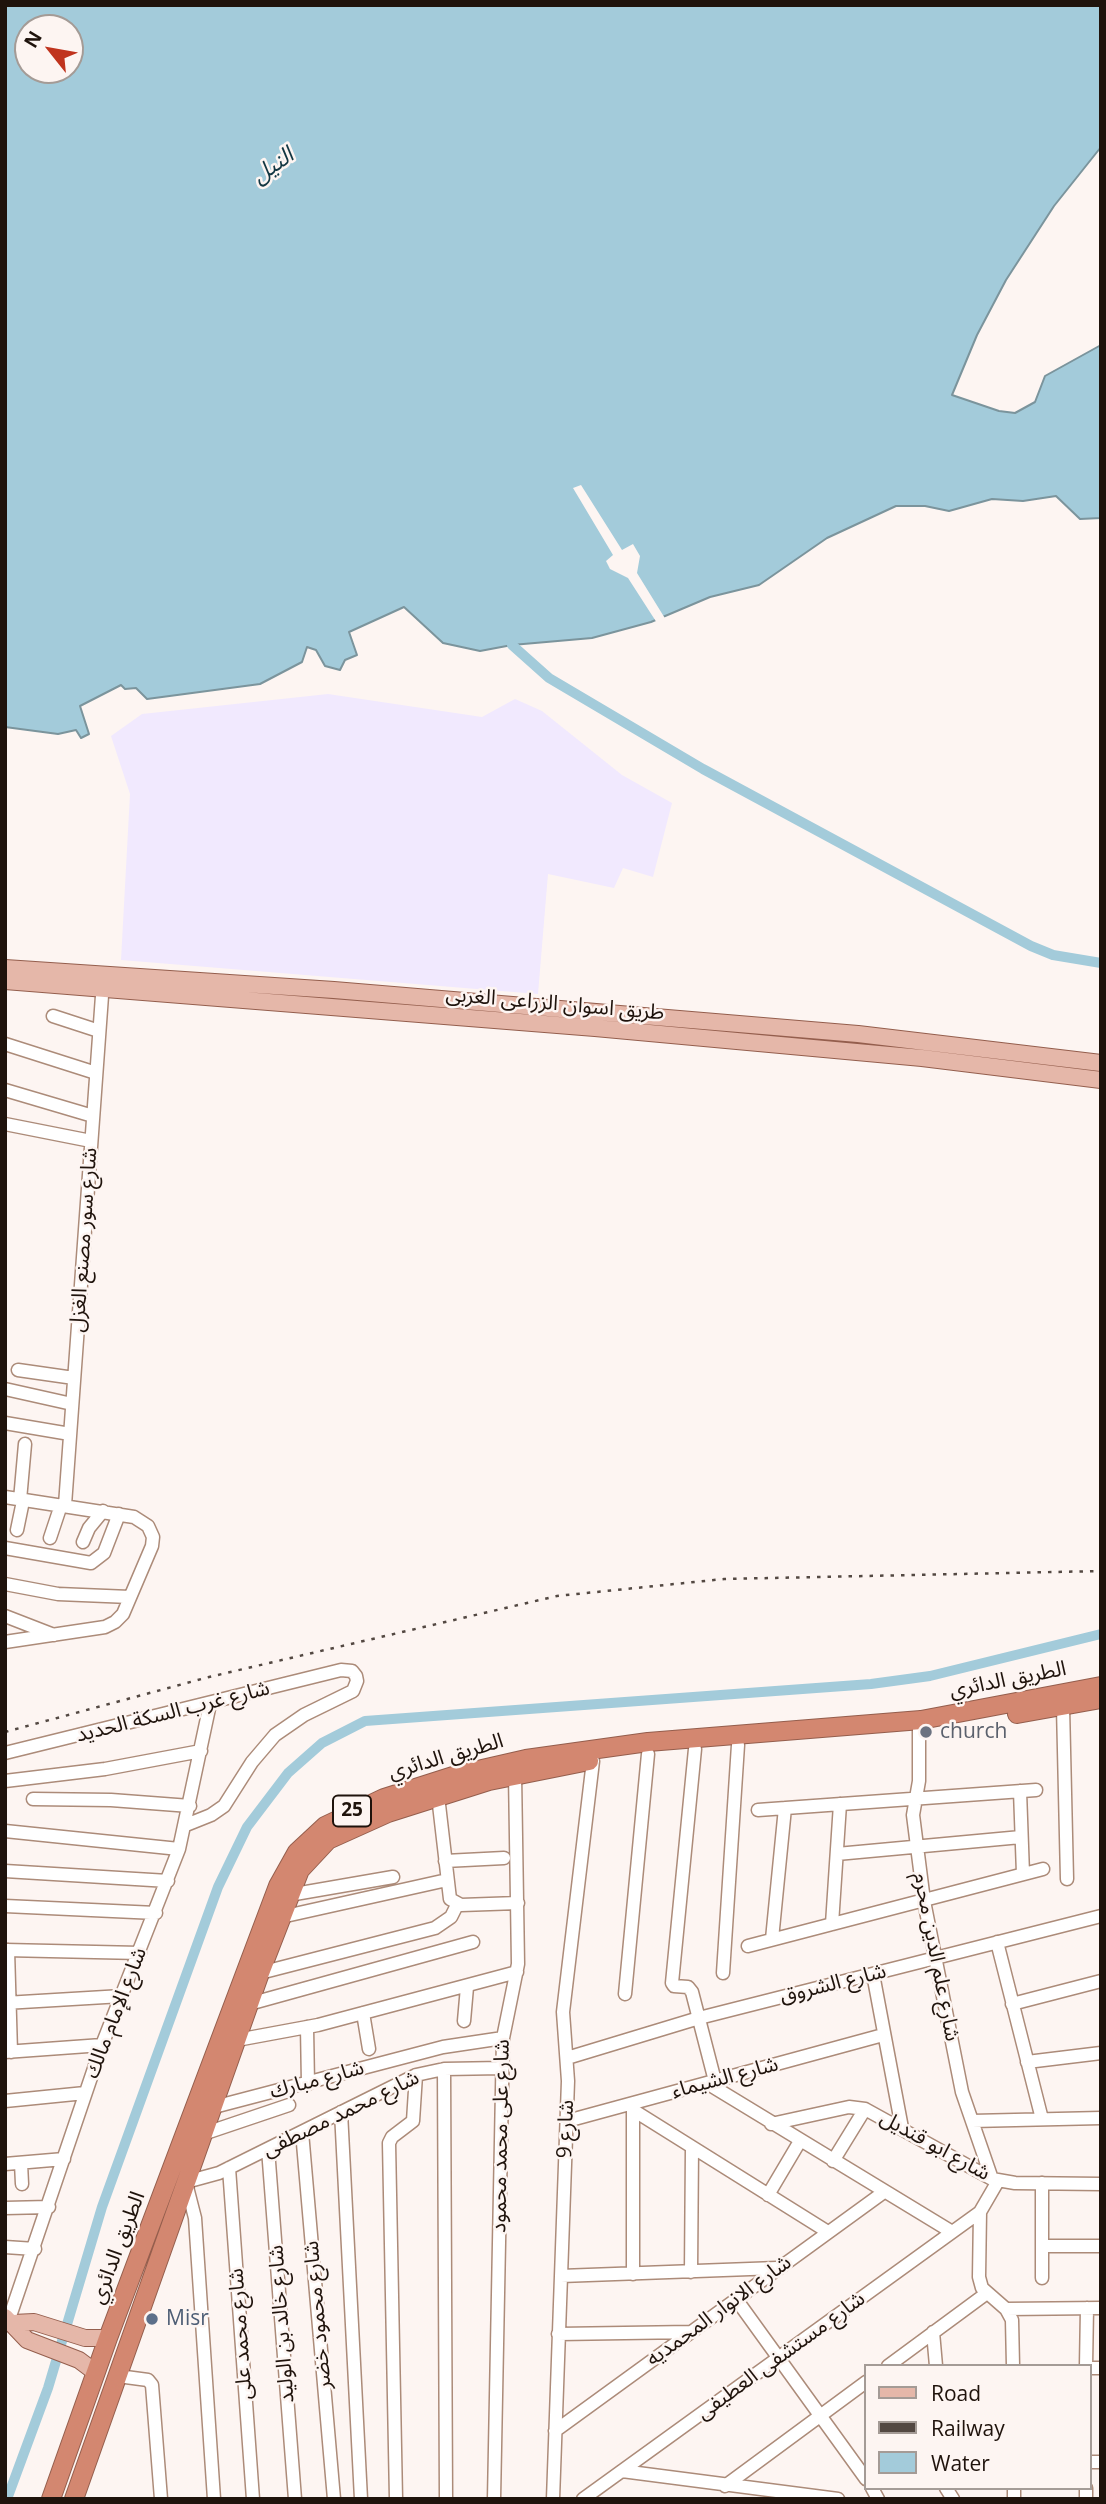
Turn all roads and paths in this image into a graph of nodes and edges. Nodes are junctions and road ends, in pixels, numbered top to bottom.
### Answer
1 (5, 968) edge
2 (5, 981) edge
3 (103, 981) junction
4 (334, 998) junction
5 (53, 1016) dead end
6 (99, 1031) junction
7 (924, 1040) junction
8 (5, 1044) edge
9 (922, 1058) junction
10 (1101, 1063) edge
11 (96, 1073) junction
12 (1101, 1080) edge
13 (5, 1090) edge
14 (93, 1115) junction
15 (5, 1124) edge
16 (91, 1141) junction
17 (18, 1370) dead end
18 (74, 1378) junction
19 (5, 1389) edge
20 (72, 1404) junction
21 (5, 1423) edge
22 (70, 1434) junction
23 (25, 1444) dead end
24 (5, 1497) edge
25 (22, 1501) junction
26 (63, 1505) junction
27 (103, 1511) junction
28 (119, 1514) junction
29 (17, 1530) dead end
30 (50, 1538) dead end
31 (83, 1542) dead end
32 (5, 1548) edge
33 (5, 1584) edge
34 (130, 1597) junction
35 (5, 1616) edge
36 (57, 1636) junction
37 (5, 1642) edge
38 (1092, 1694) edge
39 (1058, 1703) junction
40 (210, 1704) junction
41 (919, 1729) junction
42 (738, 1745) junction
43 (695, 1749) junction
44 (201, 1751) junction
45 (5, 1753) edge
46 (648, 1754) junction
47 (593, 1760) junction
48 (515, 1774) junction
49 (5, 1781) edge
50 (1036, 1790) dead end
51 (1020, 1791) junction
52 (438, 1796) junction
53 (916, 1798) junction
54 (33, 1800) dead end
55 (840, 1804) junction
56 (190, 1806) junction
57 (785, 1808) junction
58 (758, 1810) dead end
59 (186, 1825) junction
60 (5, 1831) edge
61 (1021, 1837) junction
62 (916, 1845) junction
63 (178, 1849) junction
64 (837, 1854) junction
65 (504, 1858) dead end
66 (445, 1861) junction
67 (1043, 1869) dead end
68 (5, 1871) edge
69 (1023, 1874) junction
70 (393, 1877) dead end
71 (1067, 1879) dead end
72 (447, 1880) junction
73 (168, 1881) junction
74 (289, 1895) junction
75 (924, 1901) junction
76 (518, 1903) junction
77 (457, 1905) junction
78 (5, 1906) edge
79 (156, 1913) junction
80 (281, 1916) junction
81 (1101, 1916) edge
82 (832, 1924) junction
83 (772, 1939) junction
84 (472, 1942) dead end
85 (997, 1942) junction
86 (748, 1946) dead end
87 (7, 1950) edge
88 (140, 1953) junction
89 (935, 1958) junction
90 (517, 1972) junction
91 (260, 1973) junction
92 (723, 1973) dead end
93 (873, 1974) junction
94 (1101, 1981) edge
95 (467, 1987) junction
96 (625, 1994) dead end
97 (122, 1996) junction
98 (7, 2003) edge
99 (249, 2004) junction
100 (1012, 2004) junction
101 (363, 2013) junction
102 (699, 2018) junction
103 (464, 2021) dead end
104 (307, 2027) junction
105 (883, 2035) junction
106 (503, 2038) junction
107 (237, 2040) junction
108 (102, 2045) junction
109 (369, 2049) dead end
110 (8, 2052) edge
111 (1101, 2053) edge
112 (566, 2057) junction
113 (1027, 2062) junction
114 (502, 2068) junction
115 (218, 2069) junction
116 (444, 2069) junction
117 (416, 2076) junction
118 (711, 2082) junction
119 (308, 2084) junction
120 (85, 2093) junction
121 (5, 2101) edge
122 (289, 2105) dead end
123 (214, 2107) junction
124 (633, 2107) junction
125 (865, 2109) junction
126 (341, 2112) junction
127 (1101, 2118) edge
128 (1042, 2119) junction
129 (566, 2121) junction
130 (972, 2121) junction
131 (771, 2124) junction
132 (902, 2128) junction
133 (302, 2132) junction
134 (203, 2134) junction
135 (800, 2141) junction
136 (692, 2147) junction
137 (268, 2149) junction
138 (64, 2159) junction
139 (833, 2161) junction
140 (22, 2163) junction
141 (5, 2164) edge
142 (229, 2168) junction
143 (995, 2180) junction
144 (186, 2182) junction
145 (1042, 2183) junction
146 (22, 2184) dead end
147 (1101, 2184) edge
148 (884, 2192) junction
149 (768, 2195) junction
150 (49, 2207) junction
151 (5, 2208) edge
152 (980, 2212) junction
153 (828, 2232) junction
154 (952, 2232) junction
155 (1042, 2246) junction
156 (1101, 2246) edge
157 (5, 2247) edge
158 (35, 2249) junction
159 (779, 2268) junction
160 (691, 2272) junction
161 (633, 2274) junction
162 (561, 2276) junction
163 (1042, 2278) dead end
164 (987, 2293) junction
165 (736, 2299) junction
166 (1087, 2308) junction
167 (1101, 2308) edge
168 (1006, 2309) junction
169 (9, 2320) edge
170 (692, 2332) junction
171 (933, 2332) junction
172 (558, 2334) junction
173 (108, 2338) junction
174 (779, 2357) junction
175 (891, 2364) edge
176 (936, 2364) edge
177 (1013, 2364) edge
178 (1088, 2364) edge
179 (96, 2372) junction
180 (118, 2376) junction
181 (864, 2384) edge
182 (822, 2415) junction
183 (555, 2431) junction
184 (622, 2471) junction
185 (864, 2476) edge
186 (725, 2486) junction
187 (822, 2498) edge
188 (51, 2499) edge
189 (74, 2499) edge
190 (160, 2499) edge
191 (214, 2499) edge
192 (253, 2499) edge
193 (295, 2499) edge
194 (334, 2499) edge
195 (361, 2499) edge
196 (396, 2499) edge
197 (446, 2499) edge
198 (494, 2499) edge
199 (553, 2499) edge
200 (583, 2499) edge
201 (838, 2499) edge

1 - 3 main road, طريق اسوان الزراعى الغربى
2 - 3 main road, طريق اسوان الزراعى الغربى
3 - 4 main road, طريق اسوان الزراعى الغربى
3 - 6 street, شارع سور مصنع الغزل
4 - 7 main road, طريق اسوان الزراعى الغربى
4 - 9 main road, طريق اسوان الزراعى الغربى
5 - 6 street
6 - 11 street, شارع سور مصنع الغزل
7 - 9 main road
7 - 10 main road, طريق اسوان الزراعى الغربى
8 - 11 street
9 - 12 main road, طريق اسوان الزراعى الغربى
11 - 14 street, شارع سور مصنع الغزل
13 - 14 street
14 - 16 street, شارع سور مصنع الغزل
15 - 16 street
16 - 18 street, شارع سور مصنع الغزل
17 - 18 street
18 - 20 street, شارع سور مصنع الغزل
19 - 20 street
20 - 22 street, شارع سور مصنع الغزل
21 - 22 street
22 - 26 street, شارع سور مصنع الغزل
23 - 25 street
24 - 25 street
25 - 26 street
25 - 29 street
26 - 27 street
26 - 30 street, شارع سور مصنع الغزل
27 - 28 street
27 - 31 street
28 - 32 street
28 - 34 street
33 - 34 street
34 - 36 street
35 - 36 street
36 - 37 street
38 - 39 highway, الطريق الدائري / 25
39 - 41 highway, الطريق الدائري / 25
39 - 71 street
39 - 115 highway, الطريق الدائري / 25
40 - 44 street, شارع الإمام مالك
40 - 45 street, شارع غرب السكة الحديد
40 - 59 street, شارع غرب السكة الحديد
41 - 42 highway, الطريق الدائري / 25
41 - 53 street, شارع علم الدين محرم
42 - 43 highway, الطريق الدائري / 25
42 - 92 street
43 - 46 highway, الطريق الدائري / 25
43 - 102 street
44 - 49 street
44 - 56 street, شارع الإمام مالك
46 - 47 highway, الطريق الدائري / 25
46 - 96 street
47 - 48 highway, الطريق الدائري / 25
47 - 112 street, شارع 9
48 - 52 highway, الطريق الدائري / 25
48 - 76 street, شارع على محمد محمود
50 - 51 street
51 - 53 street
51 - 61 street
52 - 66 street
52 - 74 highway, الطريق الدائري / 25
53 - 55 street
53 - 62 street, شارع علم الدين محرم
54 - 56 street
55 - 57 street
55 - 64 street
56 - 59 street, شارع الإمام مالك
57 - 58 street
57 - 83 street
59 - 63 street, شارع الإمام مالك
60 - 63 street
61 - 62 street
61 - 69 street
62 - 64 street
62 - 75 street, شارع علم الدين محرم
63 - 73 street, شارع الإمام مالك
64 - 82 street
65 - 66 street
66 - 72 street
67 - 69 street
68 - 73 street
69 - 75 street
70 - 74 street
72 - 77 street
72 - 80 street
73 - 79 street, شارع الإمام مالك
74 - 80 highway, الطريق الدائري / 25
75 - 82 street
75 - 89 street, شارع علم الدين محرم
76 - 77 street
76 - 90 street, شارع على محمد محمود
77 - 91 street
78 - 79 street
79 - 88 street, شارع الإمام مالك
80 - 91 highway, الطريق الدائري / 25
81 - 85 street, شارع الشروق
82 - 83 street
83 - 86 street
84 - 99 street
85 - 89 street, شارع الشروق
85 - 100 street
87 - 88 street
87 - 98 street
88 - 97 street, شارع الإمام مالك
89 - 93 street, شارع الشروق
89 - 130 street, شارع علم الدين محرم
90 - 95 street
90 - 106 street, شارع على محمد محمود
91 - 99 highway, الطريق الدائري / 25
93 - 102 street, شارع الشروق
93 - 105 street
94 - 100 street
95 - 101 street
95 - 103 street
97 - 98 street
97 - 108 street, شارع الإمام مالك
98 - 110 street
99 - 107 highway, الطريق الدائري / 25
100 - 113 street
101 - 104 street
101 - 109 street
102 - 112 street, شارع الشروق
102 - 118 street
104 - 107 street
104 - 119 street
105 - 118 street, شارع الشيماء
105 - 132 street
106 - 114 street, شارع على محمد محمود
106 - 119 street, شارع مبارك
107 - 115 highway, الطريق الدائري / 25
108 - 110 street
108 - 120 street, شارع الإمام مالك
111 - 113 street
112 - 129 street, شارع 9
113 - 128 street
114 - 116 street, شارع محمد مصطفى
114 - 198 street, شارع على محمد محمود
115 - 123 highway, الطريق الدائري / 25
115 - 173 highway, الطريق الدائري / 25
116 - 117 street, شارع محمد مصطفى
116 - 197 street
117 - 126 street, شارع محمد مصطفى
117 - 196 street
118 - 124 street, شارع الشيماء
118 - 131 street
119 - 123 street, شارع مبارك
120 - 121 street
120 - 138 street, شارع الإمام مالك
122 - 134 street
123 - 134 highway, الطريق الدائري / 25
124 - 129 street, شارع الشيماء
124 - 136 street
124 - 161 street
125 - 131 street, شارع ابو قنديل
125 - 132 street, شارع ابو قنديل
125 - 139 street
126 - 133 street, شارع محمد مصطفى
126 - 195 street
127 - 128 street
128 - 130 street
129 - 162 street, شارع 9
130 - 143 street, شارع علم الدين محرم
131 - 135 street
132 - 143 street, شارع ابو قنديل
133 - 137 street, شارع محمد مصطفى
133 - 194 street, شارع محمود خضر
134 - 144 highway, الطريق الدائري / 25
135 - 139 street
135 - 149 street
136 - 149 street
136 - 160 street
137 - 142 street, شارع محمد مصطفى
137 - 193 street, شارع خالد بن الوليد
138 - 140 street
138 - 150 street, شارع الإمام مالك
139 - 148 street
140 - 141 street
140 - 146 street
142 - 144 street, شارع محمد مصطفى
142 - 192 street, شارع محمد على
143 - 145 street, شارع ابو قنديل
143 - 152 street
144 - 180 highway, الطريق الدائري / 25
144 - 191 street
145 - 147 street, شارع ابو قنديل
145 - 155 street
148 - 153 street, شارع الانوار المحمديه
148 - 154 street
149 - 153 street
150 - 151 street
150 - 158 street, شارع الإمام مالك
152 - 154 street, شارع مستشفى العطيفى
152 - 164 street
153 - 159 street, شارع الانوار المحمديه
154 - 174 street, شارع مستشفى العطيفى
155 - 156 street
155 - 163 street
157 - 158 street
158 - 169 street, شارع الإمام مالك
159 - 160 street
159 - 165 street, شارع الانوار المحمديه
160 - 161 street
161 - 162 street
162 - 172 street, شارع 9
164 - 168 street
164 - 171 street
165 - 170 street, شارع الانوار المحمديه
165 - 174 street
166 - 167 street
166 - 168 street
166 - 178 street
168 - 177 street
169 - 173 main road
169 - 179 main road
170 - 172 street
170 - 183 street, شارع الانوار المحمديه
171 - 175 street
171 - 176 street
172 - 183 street, شارع 9
173 - 179 highway, الطريق الدائري / 25
174 - 182 street
174 - 184 street, شارع مستشفى العطيفى
179 - 188 highway, الطريق الدائري / 25
180 - 189 highway, الطريق الدائري / 25
180 - 190 street
181 - 182 street
182 - 185 street
182 - 186 street
183 - 199 street, شارع 9
184 - 186 street
184 - 200 street, شارع مستشفى العطيفى
186 - 187 street
187 - 201 street

